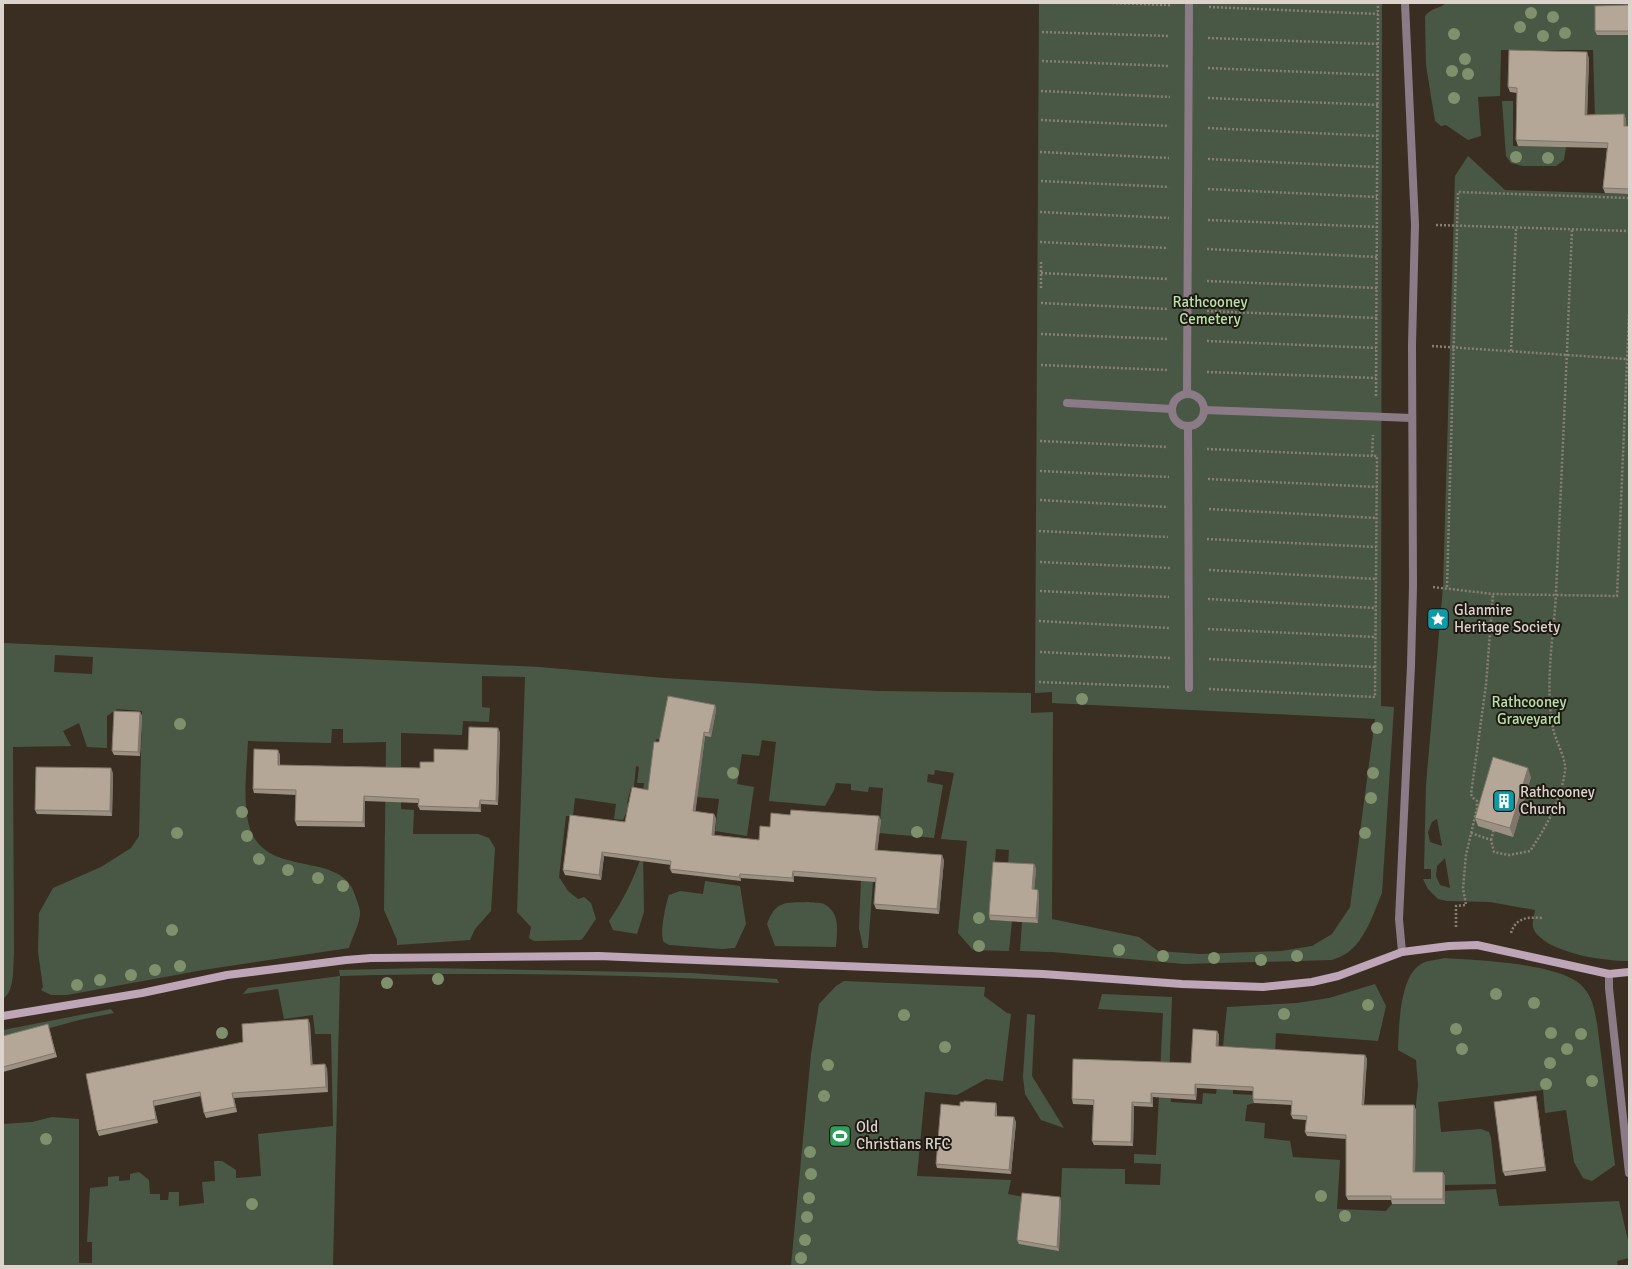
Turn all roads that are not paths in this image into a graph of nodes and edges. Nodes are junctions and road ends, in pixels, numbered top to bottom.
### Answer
1 (1405, 3) edge
2 (1189, 5) edge
3 (1187, 394) junction
4 (1068, 403) dead end
5 (1172, 409) junction
6 (1204, 410) junction
7 (1412, 418) junction
8 (1188, 427) junction
9 (1189, 688) road end
10 (1402, 952) junction
11 (1629, 972) edge
12 (1609, 974) junction
13 (3, 1016) edge
14 (1629, 1173) edge

1 - 7 street
2 - 3 street
3 - 5 street
3 - 6 street
4 - 5 street
5 - 8 street
6 - 7 street
6 - 8 street
7 - 10 street
8 - 9 street
10 - 12 street
10 - 13 street
11 - 12 street
12 - 14 street

